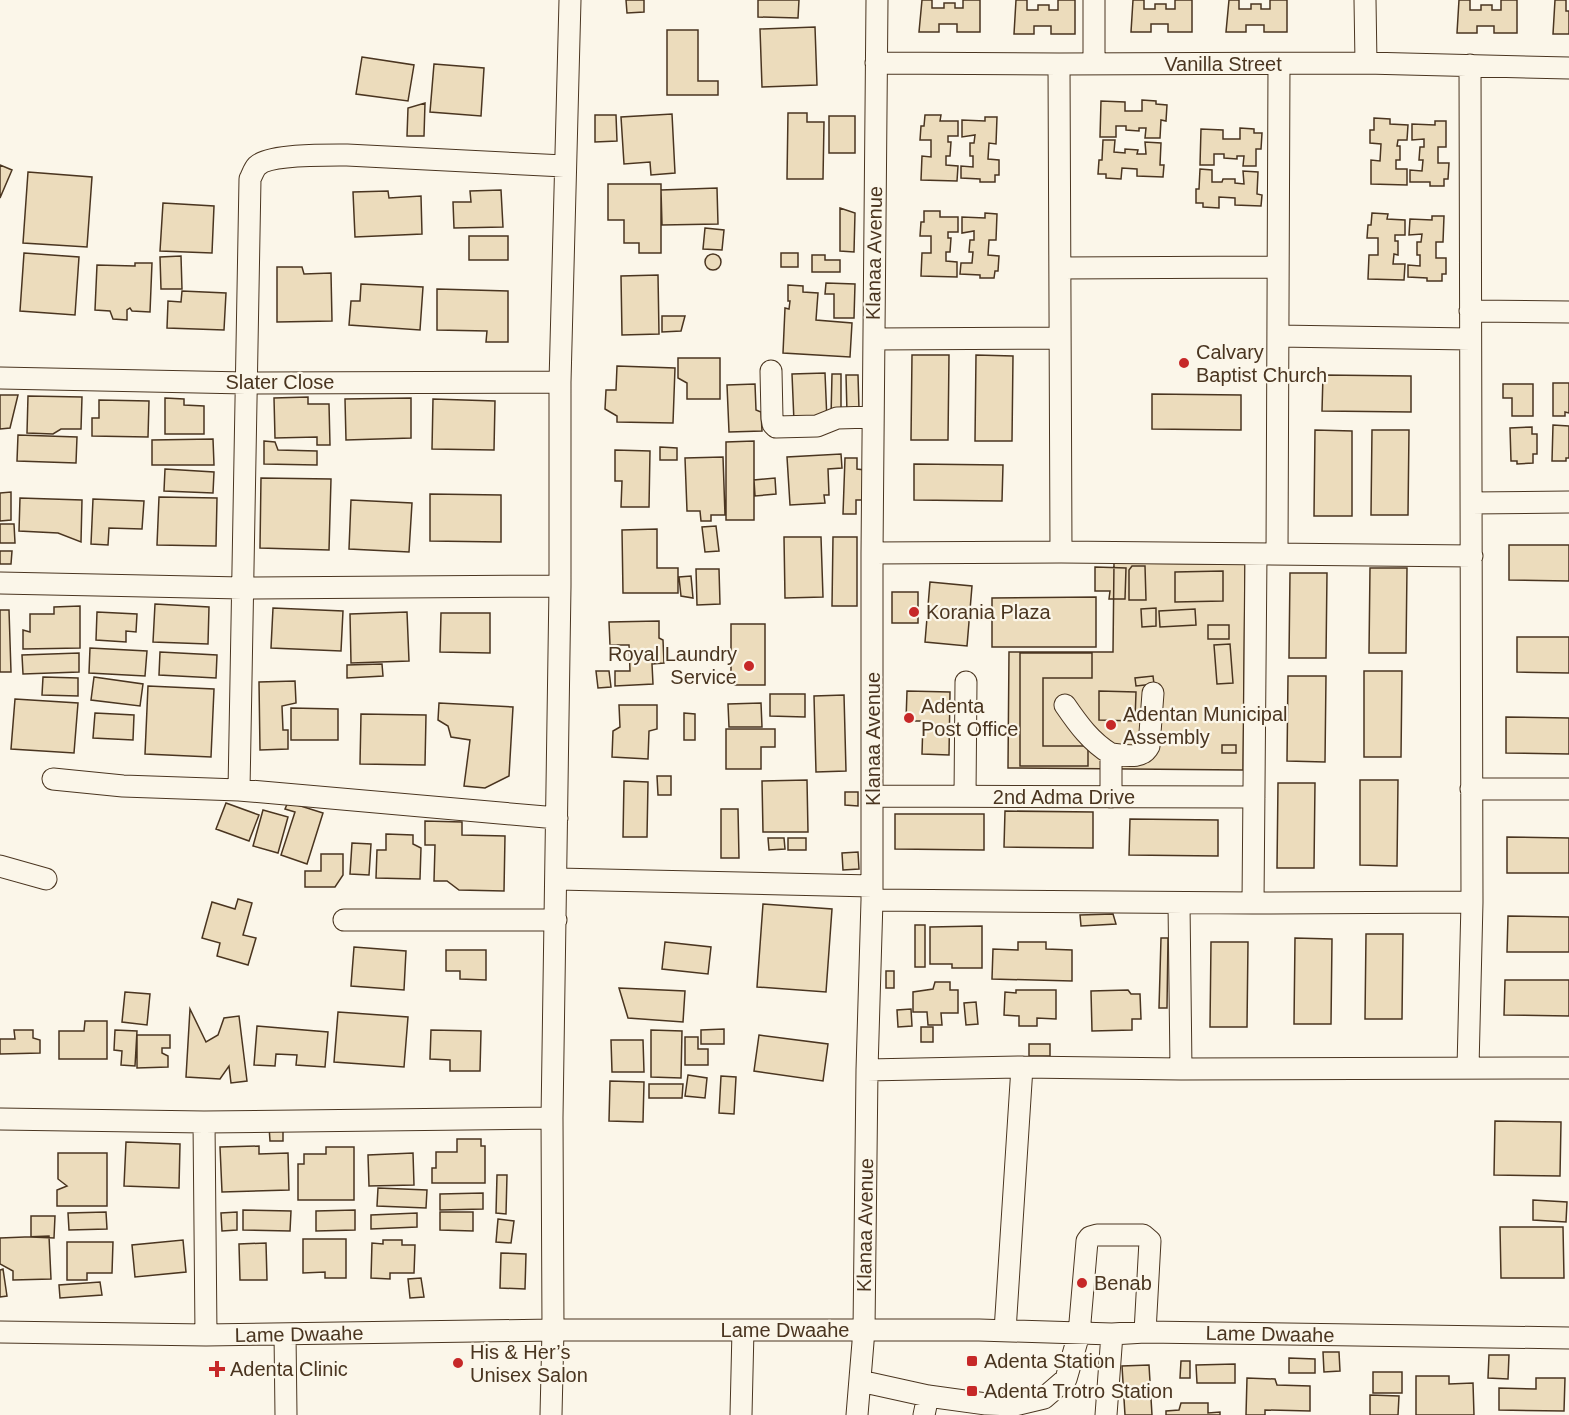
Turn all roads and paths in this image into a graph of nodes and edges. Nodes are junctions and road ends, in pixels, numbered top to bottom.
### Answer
1 (570, 0) edge
2 (877, 0) edge
3 (1094, 0) edge
4 (1365, 0) edge
5 (876, 63) junction
6 (1366, 63) junction
7 (1059, 64) junction
8 (1094, 64) junction
9 (1279, 64) junction
10 (1470, 65) junction
11 (1569, 68) edge
12 (564, 166) junction
13 (1278, 267) junction
14 (1060, 268) junction
15 (1470, 311) junction
16 (1569, 312) edge
17 (1278, 336) junction
18 (1060, 338) junction
19 (874, 339) junction
20 (1470, 339) junction
21 (771, 371) dead end
22 (0, 378) edge
23 (560, 382) junction
24 (246, 383) junction
25 (873, 417) junction
26 (1569, 502) edge
27 (1471, 503) junction
28 (1061, 552) junction
29 (872, 553) junction
30 (1256, 554) junction
31 (1277, 554) junction
32 (1472, 556) junction
33 (0, 583) edge
34 (560, 586) junction
35 (242, 588) junction
36 (966, 682) dead end
37 (1153, 693) dead end
38 (1065, 705) dead end
39 (1111, 754) junction
40 (54, 779) dead end
41 (1471, 789) junction
42 (1569, 789) edge
43 (239, 790) junction
44 (873, 796) junction
45 (965, 796) junction
46 (1111, 797) junction
47 (1254, 797) junction
48 (557, 818) junction
49 (0, 866) edge
50 (46, 879) dead end
51 (557, 879) junction
52 (872, 893) junction
53 (1472, 902) junction
54 (1179, 903) junction
55 (1253, 903) junction
56 (344, 920) dead end
57 (556, 920) junction
58 (1022, 1067) junction
59 (1468, 1068) junction
60 (1569, 1068) edge
61 (1181, 1069) junction
62 (867, 1070) junction
63 (552, 1118) junction
64 (0, 1119) edge
65 (204, 1122) junction
66 (553, 1330) junction
67 (743, 1330) junction
68 (864, 1330) junction
69 (1005, 1331) junction
70 (0, 1332) edge
71 (1145, 1332) junction
72 (285, 1334) junction
73 (1079, 1334) junction
74 (1113, 1334) junction
75 (206, 1335) junction
76 (1569, 1338) edge
77 (860, 1381) junction
78 (926, 1405) edge
79 (1014, 1410) edge
80 (286, 1415) edge
81 (551, 1415) edge
82 (741, 1415) edge
83 (857, 1415) edge
84 (1106, 1415) edge

1 - 12 street
2 - 5 street, Klanaa Avenue
3 - 8 street
4 - 6 street
5 - 7 street, Vanilla Street
5 - 19 street, Klanaa Avenue
6 - 9 street, Vanilla Street
6 - 10 street, Vanilla Street
7 - 8 street, Vanilla Street
7 - 14 street
8 - 9 street, Vanilla Street
9 - 13 street
10 - 11 street, Vanilla Street
10 - 15 street
12 - 23 street
12 - 24 street
13 - 14 street
13 - 17 street
14 - 18 street
15 - 16 street
15 - 20 street
17 - 20 street
17 - 31 street
18 - 19 street
18 - 28 street
19 - 25 street, Klanaa Avenue
20 - 27 street
21 - 25 street
22 - 24 street, Slater Close
23 - 24 street, Slater Close
23 - 34 street
24 - 35 street
25 - 29 street, Klanaa Avenue
26 - 27 street
27 - 32 street
28 - 29 street
28 - 30 street
29 - 44 street, Klanaa Avenue
30 - 31 street
30 - 47 street
31 - 32 street
32 - 41 street
33 - 35 street
34 - 35 street
34 - 48 street
35 - 43 street
36 - 45 street
37 - 39 street
38 - 39 street
39 - 46 street
40 - 43 street
41 - 42 street
41 - 53 street
43 - 48 street
44 - 45 street, 2nd Adma Drive
44 - 52 street, Klanaa Avenue
45 - 46 street, 2nd Adma Drive
46 - 47 street, 2nd Adma Drive
47 - 55 street
48 - 51 street
49 - 50 street
51 - 52 street
51 - 57 street
52 - 54 street
52 - 62 street, Klanaa Avenue
53 - 55 street
53 - 59 street
54 - 55 street
54 - 61 street
56 - 57 street
57 - 63 street
58 - 61 street
58 - 62 street
58 - 69 street
59 - 60 street
59 - 61 street
62 - 68 street, Klanaa Avenue
63 - 65 street
63 - 66 street
64 - 65 street
65 - 75 street
66 - 67 street, Lame Dwaahe
66 - 72 street, Lame Dwaahe
66 - 81 street
67 - 68 street, Lame Dwaahe
67 - 82 street
68 - 69 street, Lame Dwaahe
68 - 77 street, Klanaa Avenue
69 - 73 street, Lame Dwaahe
70 - 75 street, Lame Dwaahe
71 - 73 street
71 - 74 street, Lame Dwaahe
71 - 76 street, Lame Dwaahe
72 - 75 street, Lame Dwaahe
72 - 80 street
73 - 74 street, Lame Dwaahe
73 - 79 street
74 - 84 street
77 - 78 street
77 - 83 street, Klanaa Avenue
78 - 79 street

